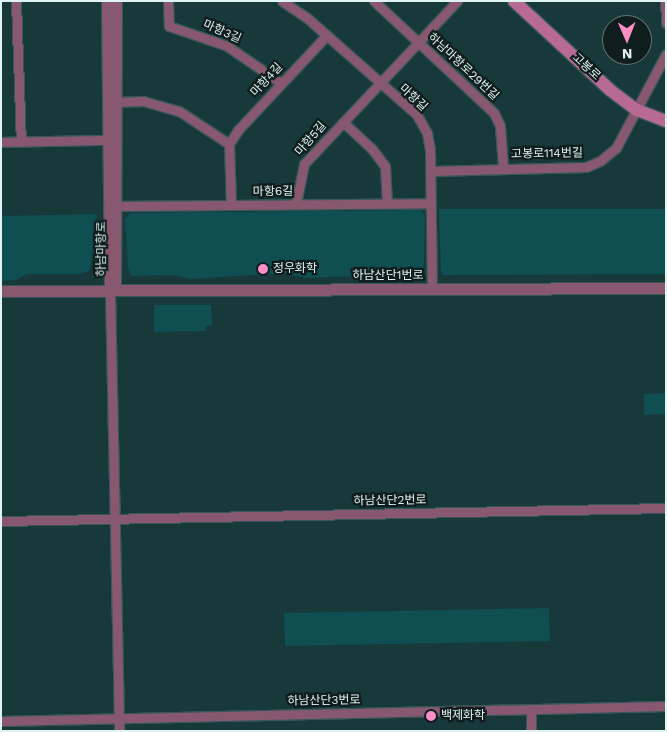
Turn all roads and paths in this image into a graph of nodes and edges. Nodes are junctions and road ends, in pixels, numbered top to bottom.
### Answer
1 (16, 1) edge
2 (107, 1) edge
3 (116, 1) edge
4 (168, 1) edge
5 (282, 1) edge
6 (374, 1) edge
7 (457, 1) edge
8 (514, 1) edge
9 (664, 1) edge
10 (666, 23) edge
11 (327, 35) junction
12 (419, 42) junction
13 (666, 54) edge
14 (281, 83) junction
15 (379, 84) junction
16 (116, 102) junction
17 (636, 110) junction
18 (666, 121) edge
19 (343, 122) junction
20 (108, 140) junction
21 (1, 142) edge
22 (21, 142) junction
23 (229, 144) junction
24 (502, 167) junction
25 (430, 171) junction
26 (387, 202) junction
27 (431, 203) junction
28 (231, 204) junction
29 (296, 204) junction
30 (116, 206) junction
31 (666, 288) edge
32 (432, 290) junction
33 (1, 291) edge
34 (110, 292) junction
35 (666, 508) edge
36 (115, 519) junction
37 (1, 521) edge
38 (666, 706) edge
39 (531, 710) junction
40 (118, 717) junction
41 (1, 720) edge
42 (118, 731) edge
43 (531, 731) edge

1 - 22 street
2 - 20 street, 하남마항로
3 - 16 street, 하남마항로
4 - 14 street, 마항3길
5 - 11 street, 마항길
6 - 12 street, 하남마항로29번길
7 - 12 street, 마항5길
8 - 17 main road, 고봉로
9 - 10 street
11 - 14 street, 마항4길
11 - 15 street, 마항길
12 - 15 street, 마항5길
12 - 24 street, 하남마항로29번길
13 - 17 street, 고봉로114번길
14 - 23 street, 마항4길
15 - 19 street, 마항5길
15 - 25 street, 마항길
16 - 23 street
16 - 30 street, 하남마항로
17 - 18 main road, 고봉로
17 - 24 street, 고봉로114번길
19 - 26 street, 마항5길
19 - 29 street, 마항5길
20 - 22 street
20 - 34 street, 하남마항로
21 - 22 street
23 - 28 street
24 - 25 street, 고봉로114번길
25 - 27 street, 마항길
26 - 27 street, 마항6길
26 - 29 street, 마항6길
27 - 32 street, 마항길
28 - 29 street, 마항6길
28 - 30 street, 마항6길
30 - 34 street, 하남마항로
31 - 32 street, 하남산단1번로
32 - 34 street, 하남산단1번로
33 - 34 street, 하남산단1번로
34 - 36 street
35 - 36 street, 하남산단2번로
36 - 37 street, 하남산단2번로
36 - 40 street
38 - 39 street, 하남산단3번로
39 - 40 street, 하남산단3번로
39 - 43 street
40 - 41 street, 하남산단3번로
40 - 42 street

